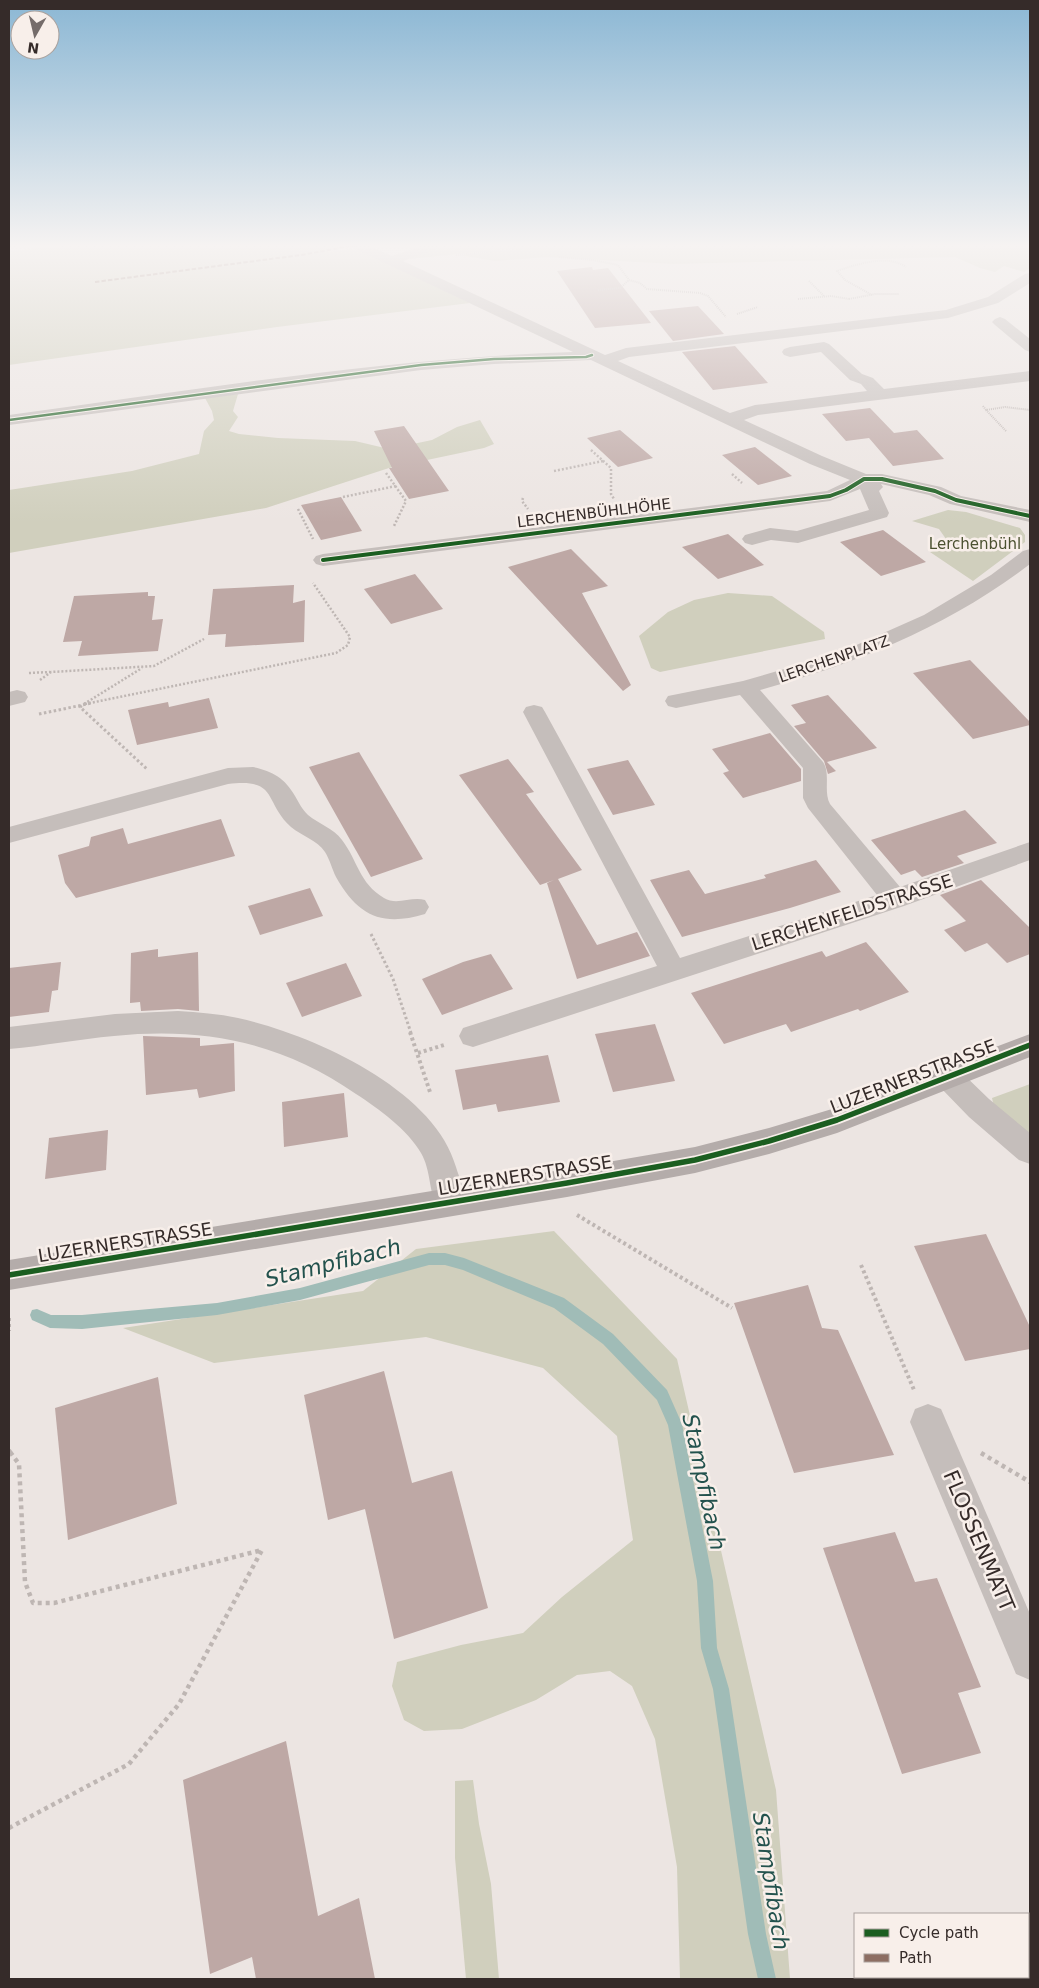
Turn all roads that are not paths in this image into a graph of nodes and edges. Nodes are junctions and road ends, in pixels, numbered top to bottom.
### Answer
1 (555, 338) edge
2 (752, 338) edge
3 (1019, 338) edge
4 (1030, 347) edge
5 (779, 353) dead end
6 (598, 358) junction
7 (1030, 376) edge
8 (880, 394) junction
9 (730, 419) junction
10 (9, 420) edge
11 (864, 479) junction
12 (1030, 516) edge
13 (752, 538) dead end
14 (1030, 555) edge
15 (323, 560) dead end
16 (1007, 574) junction
17 (1030, 580) edge
18 (746, 688) junction
19 (676, 701) dead end
20 (534, 712) dead end
21 (9, 835) edge
22 (1030, 851) edge
23 (895, 898) junction
24 (416, 907) dead end
25 (673, 971) junction
26 (473, 1036) dead end
27 (9, 1038) edge
28 (1030, 1045) edge
29 (949, 1078) junction
30 (1030, 1151) edge
31 (449, 1201) junction
32 (9, 1275) edge
33 (928, 1422) road end
34 (1030, 1660) edge

1 - 6 street
2 - 6 street
3 - 4 street
5 - 8 street
6 - 9 street
6 - 10 street
7 - 8 street
8 - 9 street
9 - 11 street
11 - 12 street
11 - 13 street
11 - 15 street, LERCHENBÜHLHÖHE
14 - 16 street, LERCHENPLATZ
16 - 17 street
16 - 18 street, LERCHENPLATZ
18 - 19 street, LERCHENPLATZ
18 - 23 street
20 - 25 street
21 - 24 street
22 - 23 street, LERCHENFELDSTRASSE
23 - 25 street, LERCHENFELDSTRASSE
25 - 26 street, LERCHENFELDSTRASSE
27 - 31 street
28 - 29 main road, LUZERNERSTRASSE
29 - 30 street
29 - 31 main road, LUZERNERSTRASSE
31 - 32 main road, LUZERNERSTRASSE
33 - 34 street, FLOSSENMATT

